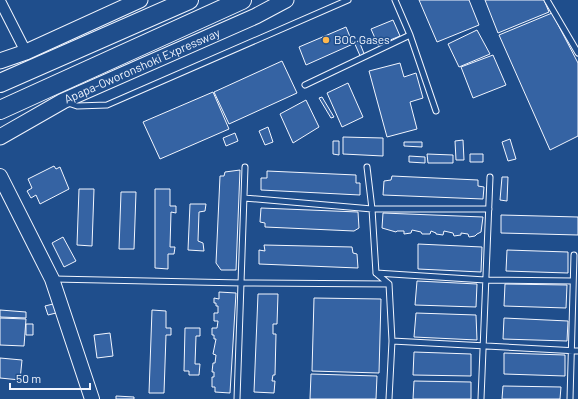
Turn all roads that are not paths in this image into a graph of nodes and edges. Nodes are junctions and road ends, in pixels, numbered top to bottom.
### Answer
1 (140, 0) edge
2 (189, 0) edge
3 (242, 0) edge
4 (286, 0) edge
5 (348, 0) edge
6 (395, 0) edge
7 (547, 0) edge
8 (0, 1) edge
9 (3, 15) edge
10 (410, 35) junction
11 (26, 52) junction
12 (578, 53) edge
13 (0, 62) edge
14 (0, 83) edge
15 (305, 85) dead end
16 (63, 101) junction
17 (0, 110) edge
18 (436, 111) dead end
19 (0, 137) edge
20 (245, 167) dead end
21 (367, 167) dead end
22 (0, 176) edge
23 (490, 177) dead end
24 (244, 198) junction
25 (372, 209) junction
26 (489, 209) junction
27 (574, 255) dead end
28 (376, 273) junction
29 (52, 279) junction
30 (485, 280) junction
31 (573, 281) junction
32 (242, 283) junction
33 (389, 284) junction
34 (392, 341) junction
35 (483, 346) junction
36 (571, 351) junction
37 (578, 351) edge
38 (92, 399) edge
39 (237, 399) edge
40 (389, 399) edge
41 (481, 399) edge
42 (570, 399) edge

1 - 11 main road
2 - 14 highway
3 - 17 highway, Apapa-Oworonshoki Expressway
4 - 16 main road, Apapa-Oworonshoki Expressway
5 - 16 lane
6 - 10 lane
7 - 12 lane
8 - 9 street
9 - 11 street
10 - 15 lane
10 - 18 lane
11 - 13 main road
16 - 19 main road, Apapa-Oworonshoki Expressway
20 - 24 lane
21 - 25 lane
22 - 29 street
23 - 26 lane
24 - 25 lane
24 - 32 lane
25 - 26 lane
25 - 28 lane
26 - 30 lane
27 - 31 lane
28 - 30 lane
28 - 33 lane
29 - 32 lane
29 - 38 street
30 - 31 lane
30 - 35 lane
31 - 36 lane
32 - 33 lane
32 - 39 lane
33 - 34 lane
34 - 35 lane
34 - 40 lane
35 - 36 lane
35 - 41 lane
36 - 37 lane
36 - 42 lane

